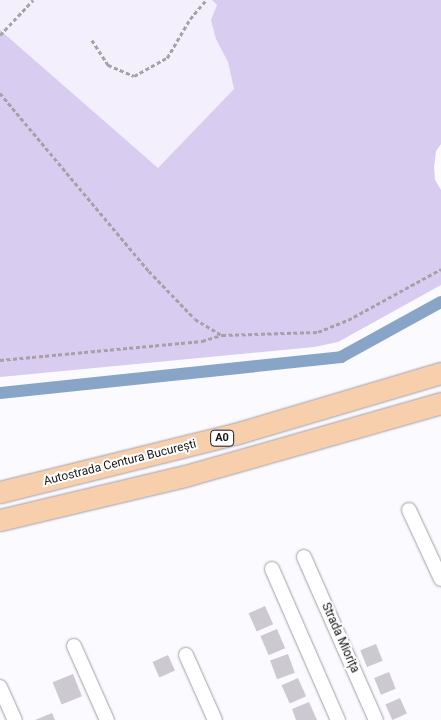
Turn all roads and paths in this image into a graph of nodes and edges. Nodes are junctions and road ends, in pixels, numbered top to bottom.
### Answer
1 (33, 0) edge
2 (206, 0) edge
3 (0, 35) edge
4 (92, 40) dead end
5 (0, 93) edge
6 (441, 269) edge
7 (222, 335) junction
8 (0, 360) edge
9 (441, 373) edge
10 (441, 403) edge
11 (0, 492) edge
12 (409, 510) dead end
13 (0, 520) edge
14 (304, 557) dead end
15 (272, 570) dead end
16 (441, 579) edge
17 (74, 646) dead end
18 (186, 655) dead end
19 (0, 687) edge
20 (15, 720) edge
21 (107, 720) edge
22 (215, 720) edge
23 (338, 720) edge
24 (376, 720) edge

1 - 3 path
2 - 4 path
5 - 7 path
6 - 7 path
7 - 8 path
9 - 11 highway, Autostrada Centura București / A0
10 - 13 highway, A0
12 - 16 street
14 - 24 street, Strada Miorița
15 - 23 street
17 - 21 street
18 - 22 street
19 - 20 street

